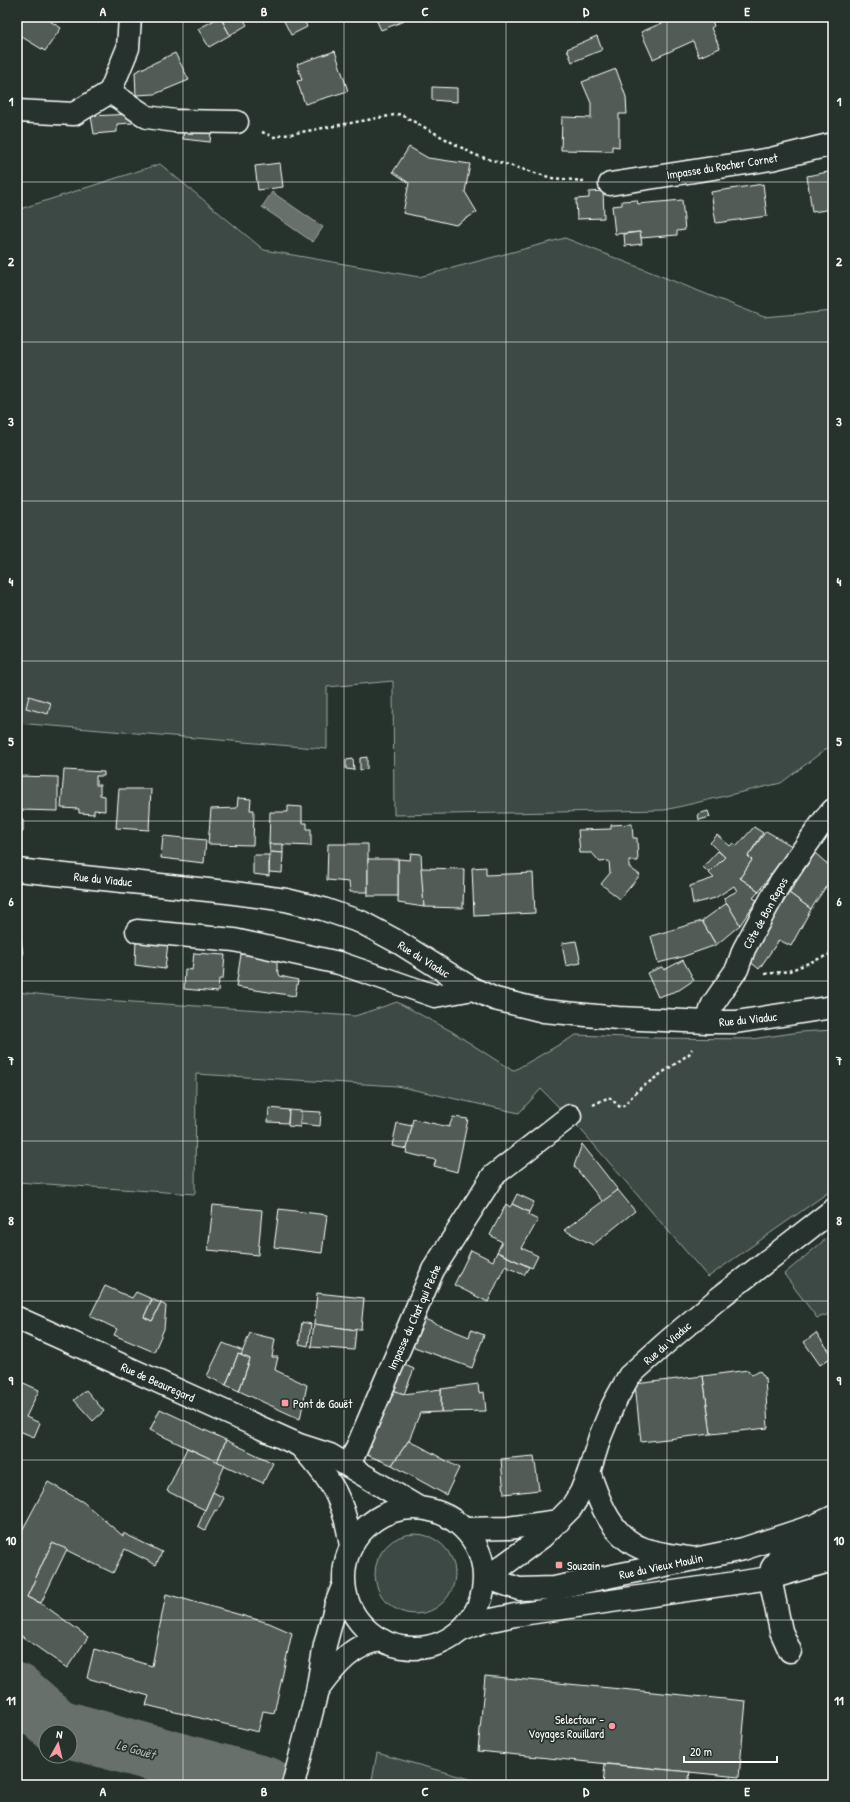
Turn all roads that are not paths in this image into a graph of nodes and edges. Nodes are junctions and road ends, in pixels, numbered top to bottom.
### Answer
1 (130, 17) edge
2 (110, 92) junction
3 (17, 111) edge
4 (237, 122) road end
5 (833, 144) edge
6 (610, 184) road end
7 (833, 810) edge
8 (17, 870) edge
9 (137, 931) dead end
10 (473, 989) junction
11 (833, 1007) edge
12 (707, 1022) junction
13 (570, 1116) road end
14 (833, 1210) edge
15 (17, 1318) edge
16 (299, 1445) junction
17 (349, 1466) junction
18 (589, 1472) junction
19 (419, 1508) junction
20 (833, 1517) edge
21 (559, 1521) junction
22 (465, 1529) junction
23 (833, 1538) edge
24 (351, 1547) junction
25 (696, 1559) junction
26 (833, 1560) edge
27 (485, 1576) junction
28 (770, 1578) junction
29 (344, 1584) junction
30 (462, 1630) junction
31 (382, 1640) junction
32 (790, 1651) dead end
33 (317, 1691) junction
34 (293, 1785) edge

1 - 2 main road
2 - 3 main road
2 - 4 main road
5 - 6 main road, Impasse du Rocher Cornet
7 - 12 main road, Côte de Bon Repos
8 - 10 main road, Rue du Viaduc
9 - 10 main road
10 - 12 main road, Rue du Viaduc
11 - 12 main road, Rue du Viaduc
13 - 17 main road, Impasse du Chat qui Pêche
14 - 18 main road, Rue du Viaduc
15 - 16 main road, Rue de Beauregard
16 - 17 main road, Rue de Beauregard
16 - 24 main road
17 - 19 main road, Rue de Beauregard
18 - 21 main road, Rue du Viaduc
18 - 25 main road
19 - 22 main road
19 - 24 main road
20 - 25 main road, Rue du Vieux Moulin
21 - 22 main road
21 - 27 main road, Rue du Viaduc
22 - 27 main road
23 - 28 main road
24 - 29 main road
25 - 27 main road, Rue du Vieux Moulin
26 - 28 main road
27 - 30 main road
28 - 30 main road
28 - 32 main road
29 - 31 main road
29 - 33 main road
30 - 31 main road
31 - 33 main road
33 - 34 main road

